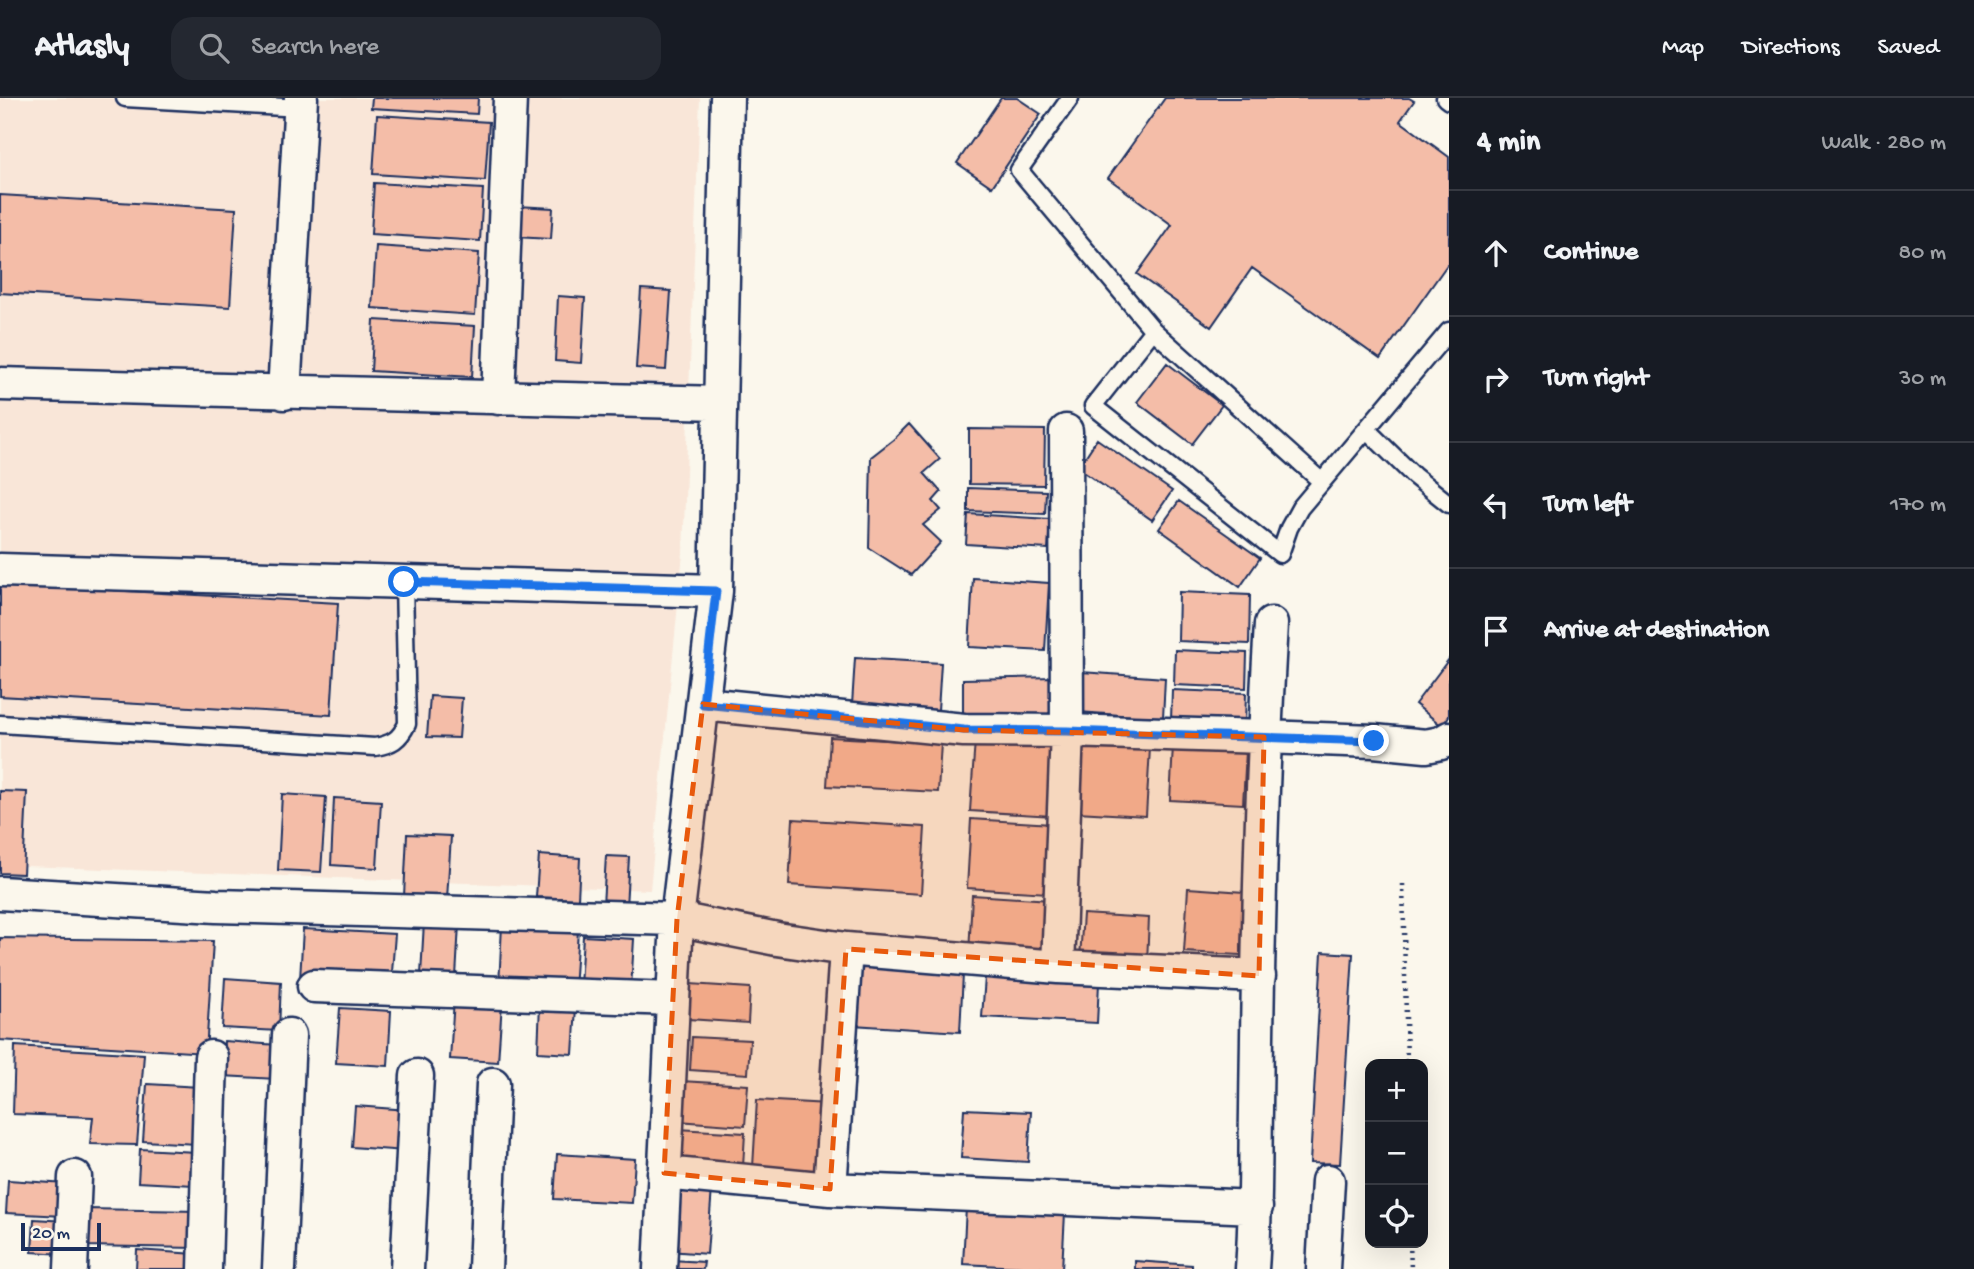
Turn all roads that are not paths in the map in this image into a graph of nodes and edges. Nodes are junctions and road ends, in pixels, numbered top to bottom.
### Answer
1 (125, 98) edge
2 (510, 98) edge
3 (727, 98) edge
4 (1070, 98) edge
5 (1445, 98) edge
6 (1449, 102) edge
7 (301, 103) edge
8 (1153, 330) junction
9 (1449, 331) edge
10 (0, 384) edge
11 (284, 393) junction
12 (498, 398) junction
13 (720, 403) junction
14 (1367, 430) junction
15 (1066, 431) dead end
16 (1322, 482) junction
17 (1449, 504) edge
18 (0, 570) edge
19 (404, 582) junction
20 (716, 591) junction
21 (1271, 624) dead end
22 (703, 704) junction
23 (0, 724) edge
24 (1067, 731) junction
25 (1264, 737) junction
26 (1449, 738) edge
27 (0, 893) edge
28 (677, 919) junction
29 (846, 948) junction
30 (1058, 967) junction
31 (1259, 975) junction
32 (314, 986) dead end
33 (673, 999) junction
34 (289, 1035) dead end
35 (211, 1057) dead end
36 (417, 1076) dead end
37 (493, 1084) dead end
38 (664, 1173) junction
39 (75, 1177) dead end
40 (1328, 1181) dead end
41 (830, 1189) junction
42 (1256, 1207) junction
43 (71, 1269) edge
44 (205, 1269) edge
45 (279, 1269) edge
46 (407, 1269) edge
47 (485, 1269) edge
48 (660, 1269) edge
49 (1252, 1269) edge
50 (1323, 1269) edge

1 - 7 lane
2 - 12 street
3 - 13 street
4 - 8 lane
5 - 6 lane
7 - 11 street
8 - 16 lane
8 - 16 lane
9 - 14 lane
10 - 11 street
11 - 12 street
12 - 13 street
13 - 20 street
14 - 16 lane
14 - 17 lane
15 - 24 street
18 - 19 street
19 - 20 street
19 - 23 lane
20 - 22 street
21 - 25 street
22 - 24 street
22 - 28 street
24 - 25 street
24 - 30 street
25 - 26 street
25 - 31 street
27 - 28 street
28 - 29 street
28 - 33 street
29 - 30 street
29 - 41 street
30 - 31 street
31 - 42 street
32 - 33 street
33 - 38 street
34 - 45 street
35 - 44 street
36 - 46 street
37 - 47 street
38 - 41 street
38 - 48 street
39 - 43 street
40 - 50 street
41 - 42 street
42 - 49 street

